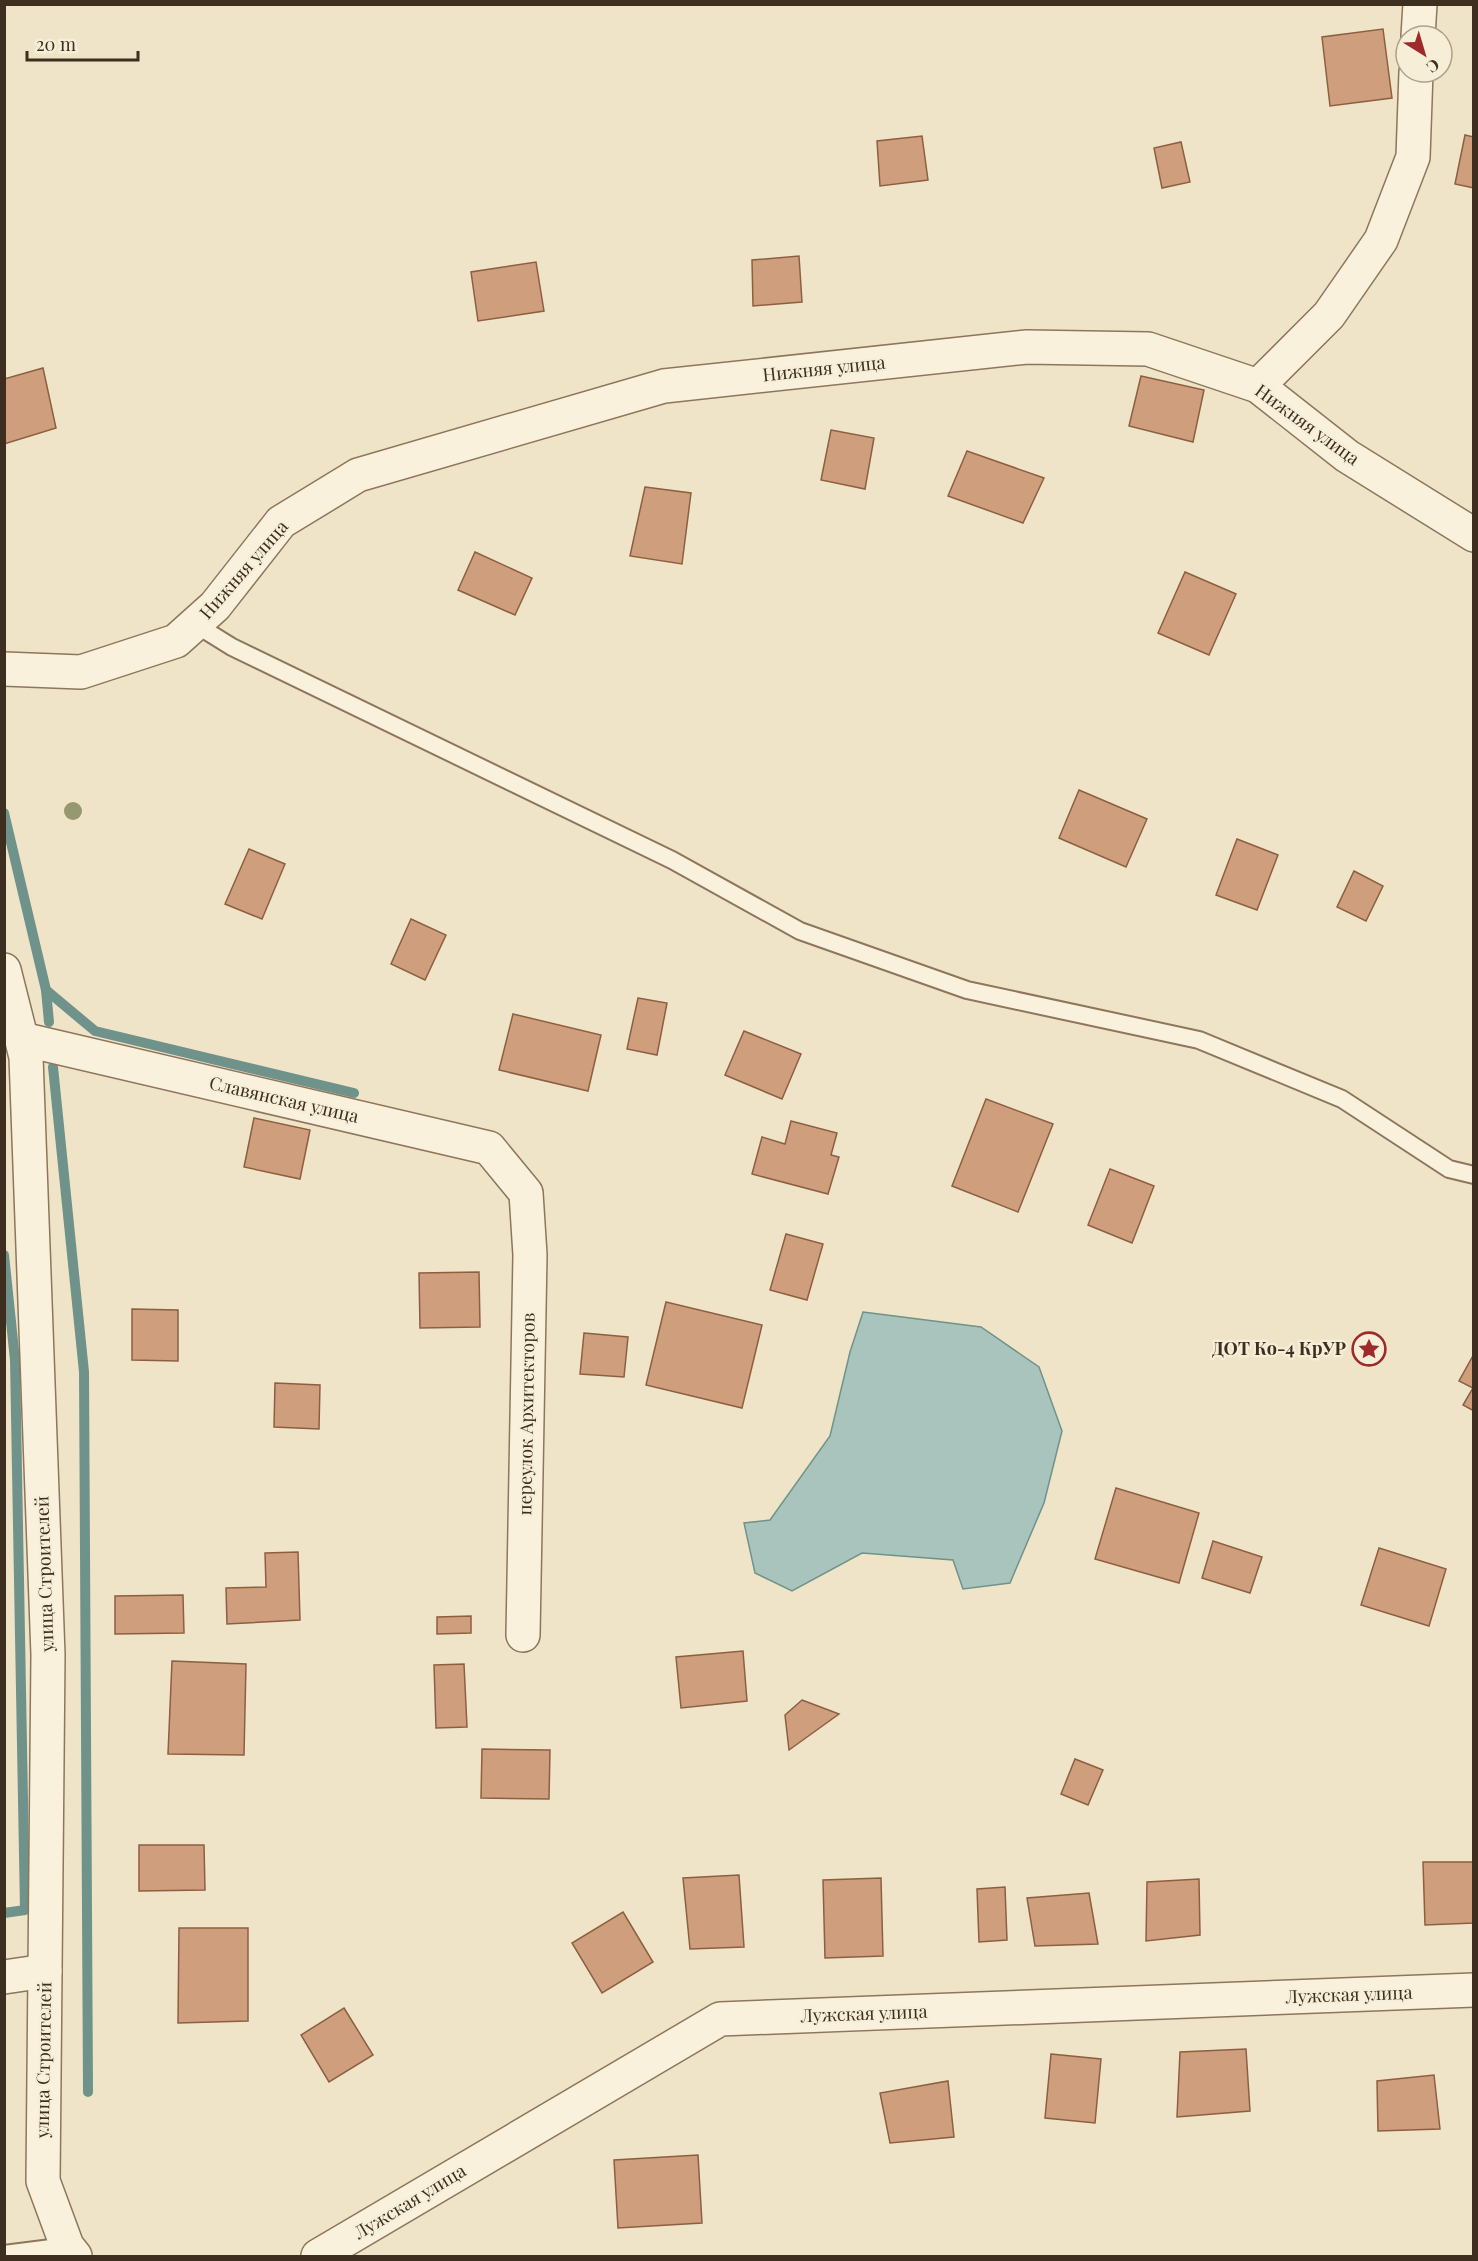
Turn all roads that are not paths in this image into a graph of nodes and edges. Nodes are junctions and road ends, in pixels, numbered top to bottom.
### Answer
1 (1420, 4) edge
2 (1419, 24) edge
3 (1416, 84) edge
4 (1258, 386) junction
5 (1473, 535) edge
6 (195, 624) junction
7 (4, 669) edge
8 (4, 970) edge
9 (22, 1039) junction
10 (1473, 1175) edge
11 (526, 1193) joint
12 (523, 1635) dead end
13 (45, 1971) junction
14 (4, 1977) edge
15 (1473, 1990) edge
16 (68, 2253) edge
17 (4, 2254) edge
18 (318, 2256) edge

1 - 2 street
3 - 4 street
4 - 5 street, Нижняя улица
4 - 6 street, Нижняя улица
6 - 7 street, Нижняя улица
6 - 10 lane
8 - 9 street, улица Строителей
9 - 11 street, Славянская улица
9 - 13 street, улица Строителей
11 - 12 street, переулок Архитекторов
13 - 14 street
13 - 16 street, улица Строителей
15 - 18 street, Лужская улица
16 - 17 lane

